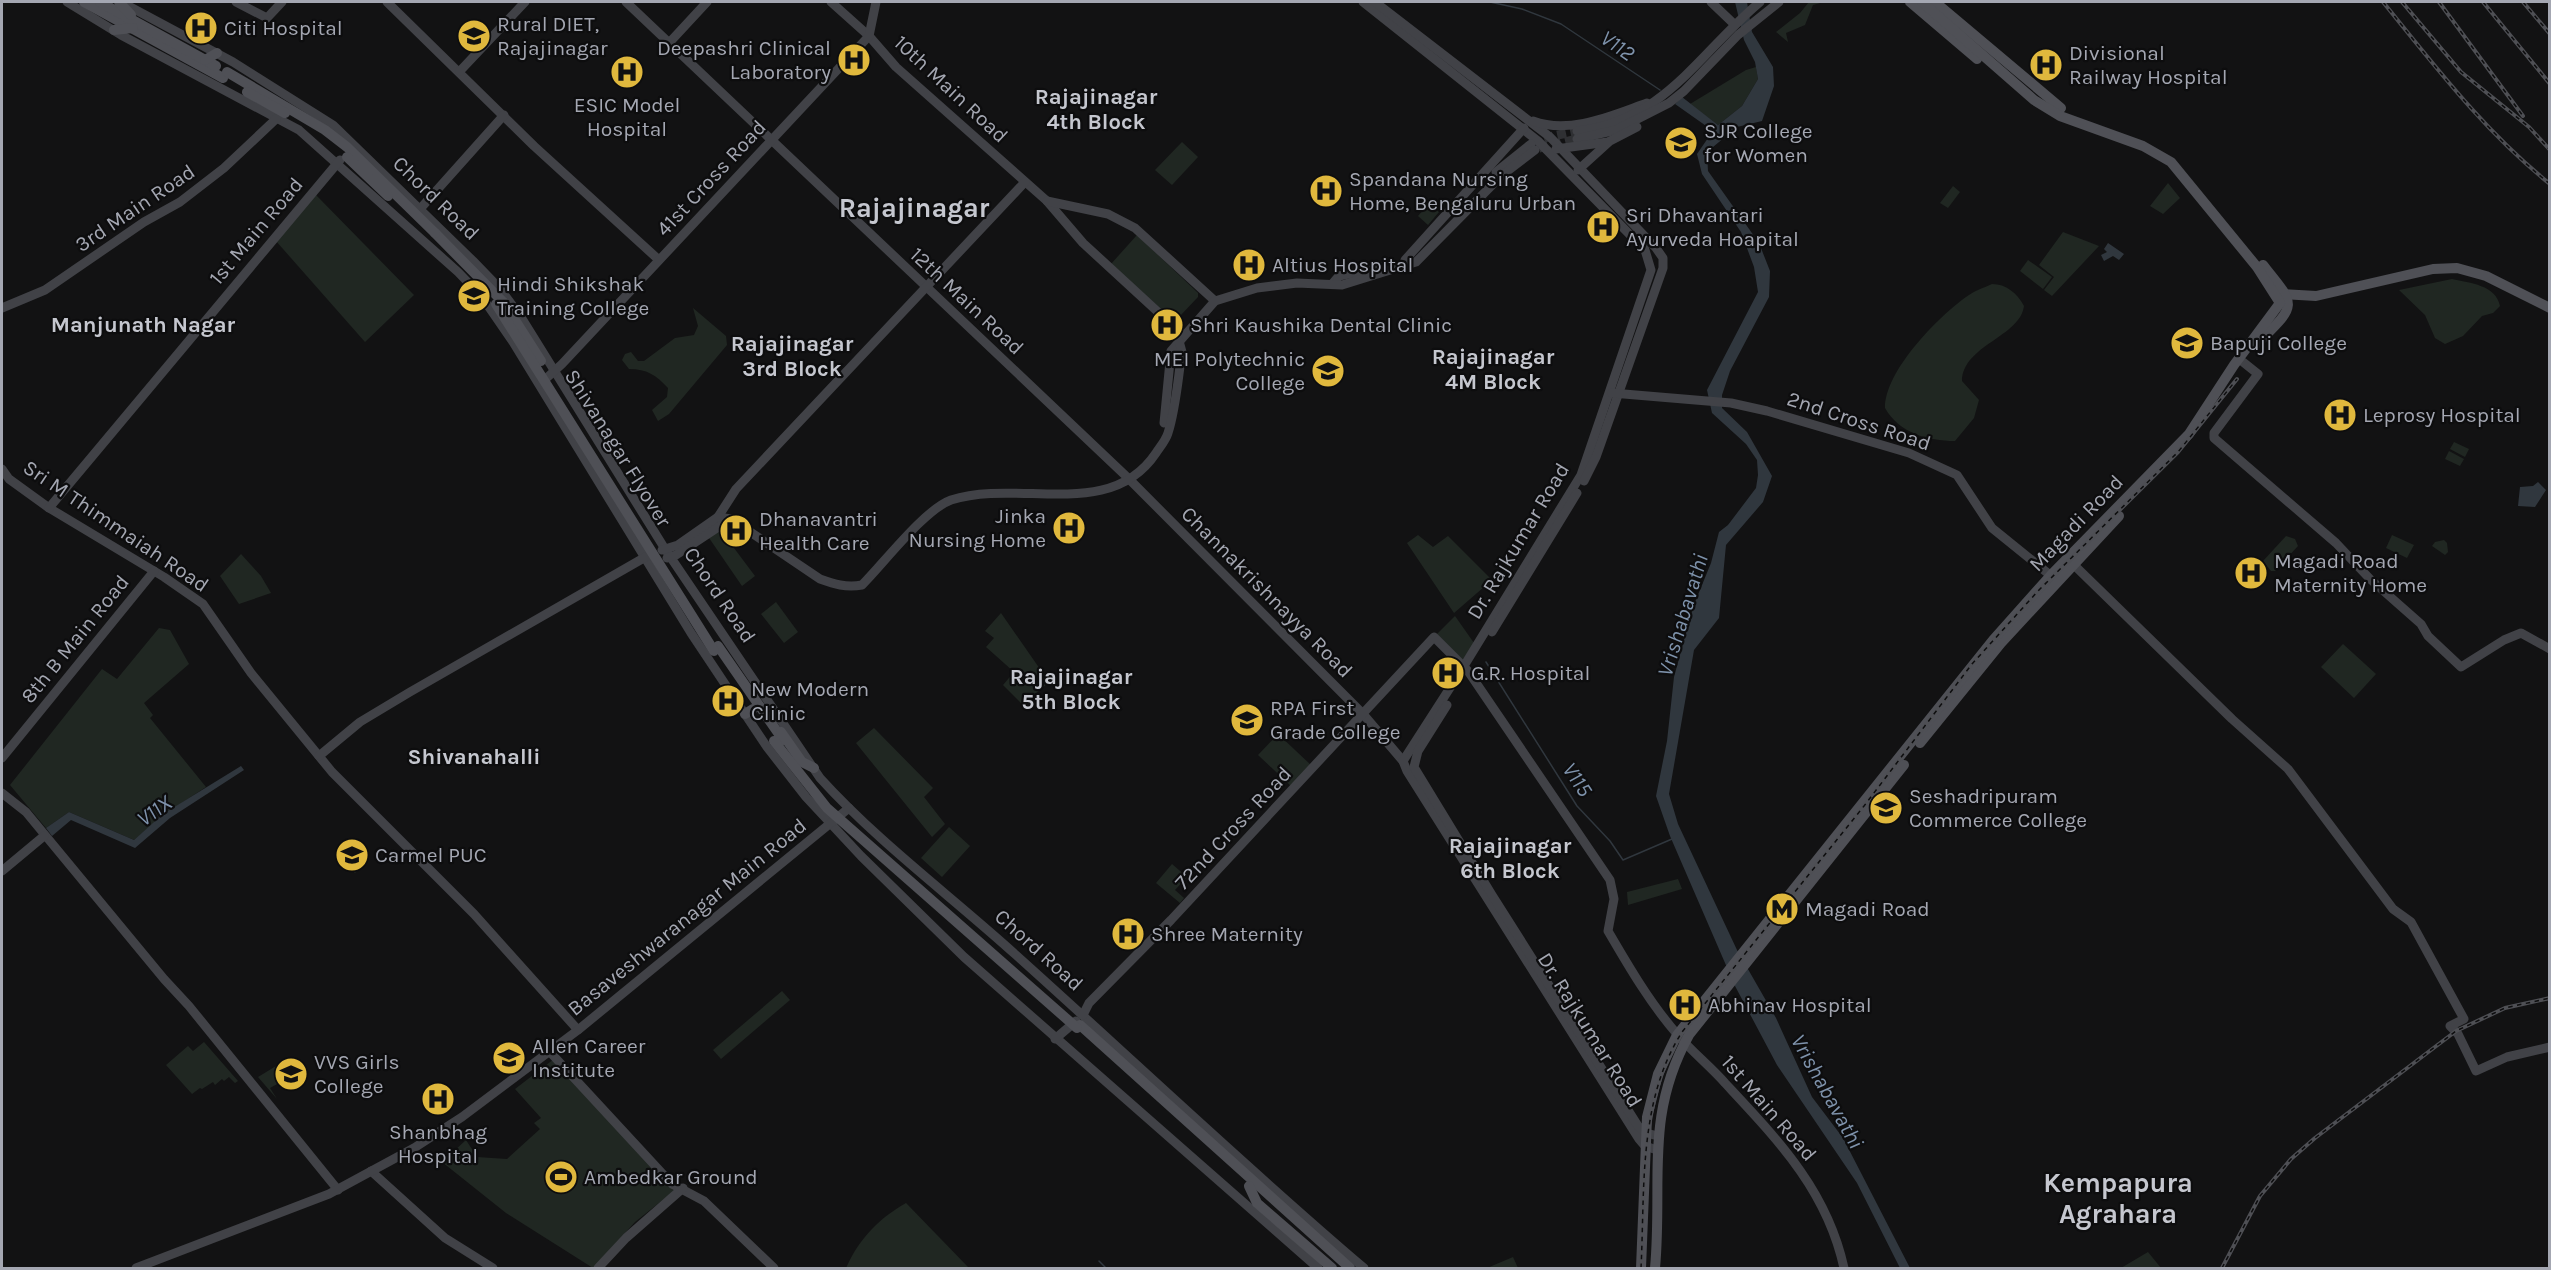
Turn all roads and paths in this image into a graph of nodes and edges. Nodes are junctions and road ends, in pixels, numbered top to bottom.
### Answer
1 (67, 2) edge
2 (84, 2) edge
3 (100, 2) edge
4 (120, 2) edge
5 (236, 2) edge
6 (282, 2) edge
7 (387, 2) edge
8 (525, 2) edge
9 (626, 2) edge
10 (707, 2) edge
11 (831, 2) edge
12 (876, 2) edge
13 (1363, 2) edge
14 (1375, 2) edge
15 (1711, 2) edge
16 (1760, 2) edge
17 (1779, 2) edge
18 (1910, 2) edge
19 (1922, 2) edge
20 (1935, 2) edge
21 (1736, 23) junction
22 (135, 25) junction
23 (114, 30) junction
24 (869, 36) junction
25 (669, 43) junction
26 (217, 53) junction
27 (202, 63) junction
28 (460, 71) junction
29 (2005, 75) junction
30 (198, 77) junction
31 (1665, 100) junction
32 (1658, 110) junction
33 (504, 115) junction
34 (276, 120) junction
35 (1524, 123) junction
36 (1576, 131) junction
37 (1550, 136) junction
38 (772, 140) junction
39 (1610, 141) junction
40 (353, 145) junction
41 (1546, 148) junction
42 (1560, 149) junction
43 (337, 163) junction
44 (1578, 170) junction
45 (1025, 182) junction
46 (1047, 201) junction
47 (420, 209) junction
48 (446, 244) junction
49 (659, 260) junction
50 (1405, 260) junction
51 (1333, 283) junction
52 (926, 287) junction
53 (2283, 299) junction
54 (1215, 300) junction
55 (2, 308) edge
56 (2550, 309) edge
57 (1181, 338) junction
58 (2243, 362) junction
59 (555, 370) junction
60 (540, 384) junction
61 (1613, 394) junction
62 (2, 469) edge
63 (1129, 479) junction
64 (49, 508) junction
65 (718, 517) junction
66 (731, 519) junction
67 (668, 553) junction
68 (647, 558) junction
69 (2074, 565) junction
70 (154, 571) junction
71 (2054, 578) junction
72 (1434, 637) joint
73 (716, 648) junction
74 (2550, 649) edge
75 (1466, 669) junction
76 (749, 712) junction
77 (765, 714) junction
78 (1363, 714) junction
79 (778, 741) junction
80 (319, 756) junction
81 (2, 758) edge
82 (1403, 761) junction
83 (1414, 764) junction
84 (814, 768) junction
85 (2, 793) edge
86 (849, 808) junction
87 (832, 823) junction
88 (44, 836) junction
89 (2, 871) edge
90 (1080, 1023) junction
91 (578, 1030) junction
92 (1681, 1038) junction
93 (1055, 1039) junction
94 (2550, 1047) edge
95 (550, 1052) junction
96 (1646, 1133) junction
97 (1658, 1136) junction
98 (1645, 1146) junction
99 (1657, 1150) junction
100 (371, 1171) junction
101 (1253, 1180) junction
102 (683, 1188) junction
103 (338, 1190) junction
104 (136, 1269) edge
105 (493, 1269) edge
106 (598, 1269) edge
107 (774, 1269) edge
108 (1318, 1269) edge
109 (1332, 1269) edge
110 (1341, 1269) edge
111 (1350, 1269) edge
112 (1364, 1269) edge
113 (1641, 1269) edge
114 (1655, 1269) edge
115 (1844, 1269) edge

1 - 23 street, Chord Road
2 - 22 main road
3 - 22 main road
4 - 22 main road
4 - 26 street, Chord Road
5 - 6 street
7 - 28 street
8 - 28 street
9 - 25 street, 12th Main Road
10 - 25 street
11 - 24 street, 10th Main Road
12 - 24 street
13 - 35 street, Dr. Rajkumar Road
14 - 35 street, Dr. Rajkumar Road
15 - 21 street
16 - 21 street
17 - 31 street
18 - 29 main road
19 - 29 main road
20 - 53 main road
21 - 31 street
22 - 23 main road
22 - 27 main road
23 - 30 street, Chord Road
24 - 38 street, 41st Cross Road
24 - 45 street, 10th Main Road
25 - 38 street, 12th Main Road
26 - 27 main road
26 - 40 street, Chord Road
27 - 30 main road
27 - 48 main road, Shivanagar Flyover, bridge
28 - 33 street
29 - 53 main road
30 - 34 street, Chord Road
31 - 32 street
31 - 36 street
32 - 36 street
32 - 39 street
33 - 47 street
33 - 49 street
34 - 43 street, Chord Road
34 - 55 street, 3rd Main Road
35 - 36 street
35 - 37 street
35 - 41 street, Dr. Rajkumar Road
35 - 50 street
36 - 37 street
37 - 41 street
37 - 42 street
38 - 49 street, 41st Cross Road
38 - 52 street, 12th Main Road
39 - 42 street
39 - 44 street
40 - 43 street, 1st Main Road
40 - 47 street, Chord Road
41 - 42 street
41 - 61 street, Dr. Rajkumar Road
42 - 44 street
43 - 60 street, Chord Road
43 - 64 street, 1st Main Road
44 - 61 street, Dr. Rajkumar Road
45 - 46 street, 10th Main Road
45 - 52 street
46 - 54 street, 10th Main Road
46 - 57 street, 10th Main Road
47 - 48 street, Chord Road
48 - 59 street, Chord Road
48 - 73 main road, Shivanagar Flyover, bridge
49 - 59 street, 41st Cross Road
50 - 51 street
50 - 51 street
51 - 54 street
52 - 63 street, 12th Main Road
52 - 65 street
53 - 56 main road
53 - 56 main road
53 - 58 main road, Magadi Road
53 - 71 main road, Magadi Road
54 - 57 street
57 - 63 street
58 - 69 main road, Magadi Road
58 - 74 street
59 - 60 street, 41st Cross Road
59 - 67 street, Chord Road
60 - 68 street, Chord Road
61 - 71 street, 2nd Cross Road
61 - 75 street, Dr. Rajkumar Road
62 - 64 street, Sri M Thimmaiah Road
63 - 66 street
63 - 78 street, Channakrishnayya Road
64 - 70 street, Sri M Thimmaiah Road
65 - 66 street
65 - 67 street
66 - 67 street
67 - 68 street
67 - 84 street, Chord Road
68 - 76 street, Chord Road
68 - 80 street
69 - 71 main road, Magadi Road
69 - 94 street
70 - 80 street, Sri M Thimmaiah Road
70 - 81 street, 8th B Main Road
71 - 92 main road, Magadi Road
72 - 75 street, 1st Main Road
72 - 78 street, 72nd Cross Road
73 - 76 main road, Shivanagar Flyover
73 - 77 main road, Shivanagar Flyover
75 - 82 street, Dr. Rajkumar Road
75 - 83 street, Dr. Rajkumar Road
75 - 92 street, 1st Main Road
76 - 79 main road, Shivanagar Flyover
76 - 87 street, Chord Road
77 - 79 main road
77 - 84 main road
78 - 82 street, Channakrishnayya Road
78 - 90 street, 72nd Cross Road
79 - 90 main road, bridge
80 - 91 street, Sri M Thimmaiah Road
82 - 83 street
82 - 98 street, Dr. Rajkumar Road
83 - 96 street, Dr. Rajkumar Road
84 - 86 street, Chord Road
85 - 88 street
86 - 87 street, Basaveshwaranagar Main Road
86 - 90 street, Chord Road
87 - 91 street, Basaveshwaranagar Main Road
87 - 93 street, Chord Road
88 - 89 street
88 - 103 street
90 - 93 street, 72nd Cross Road
90 - 101 main road
90 - 101 main road
90 - 101 street, Chord Road
91 - 95 street, Basaveshwaranagar Main Road
92 - 96 main road, Magadi Road
92 - 97 main road, Magadi Road
92 - 115 street, 1st Main Road
93 - 108 street, Chord Road
95 - 100 street, Basaveshwaranagar Main Road
95 - 102 street
96 - 97 street
96 - 98 main road, Magadi Road
97 - 99 main road, Magadi Road
98 - 99 street
98 - 113 main road, Magadi Road
99 - 114 main road, Magadi Road
100 - 103 street, Basaveshwaranagar Main Road
100 - 105 street
101 - 109 main road
101 - 110 main road
101 - 111 main road
101 - 112 street, Chord Road
102 - 106 street
102 - 107 street
103 - 104 street, Basaveshwaranagar Main Road

